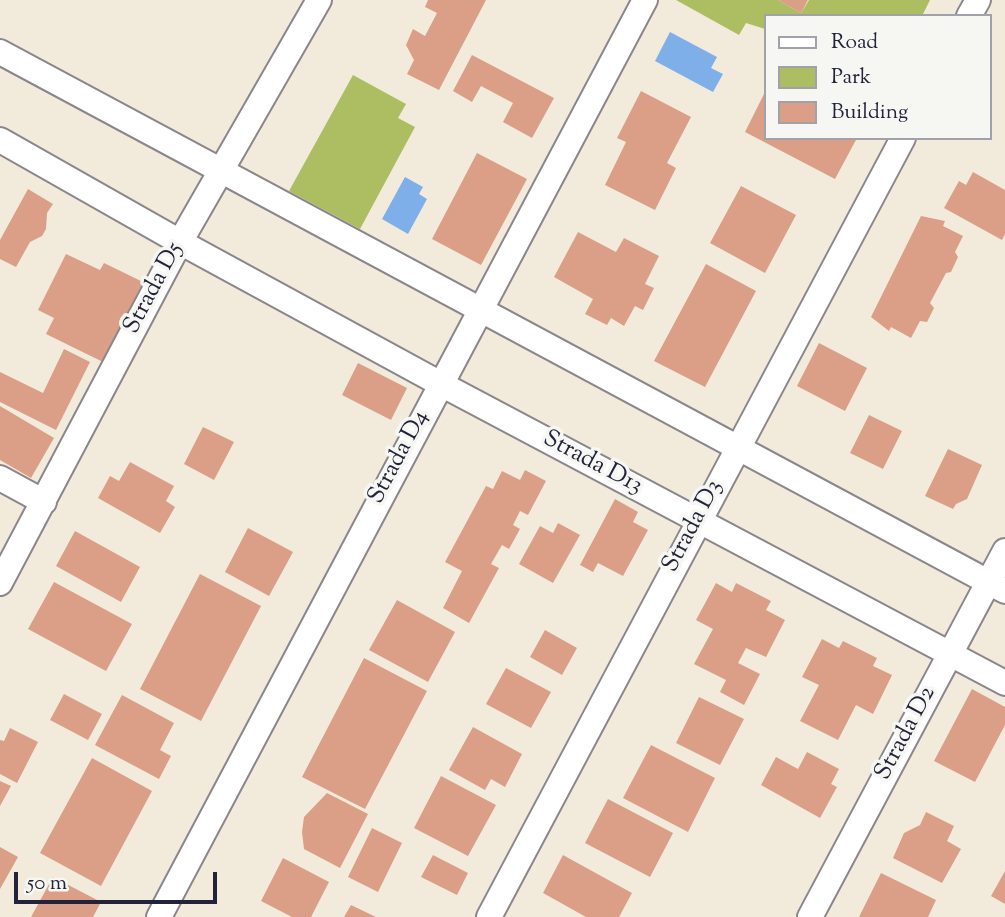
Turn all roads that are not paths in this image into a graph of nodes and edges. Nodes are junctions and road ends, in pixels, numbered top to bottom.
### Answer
1 (319, 0) edge
2 (645, 0) edge
3 (0, 52) edge
4 (0, 139) edge
5 (902, 140) edge
6 (220, 170) junction
7 (180, 242) junction
8 (479, 310) junction
9 (439, 383) junction
10 (736, 449) junction
11 (0, 478) edge
12 (44, 502) junction
13 (698, 520) junction
14 (1005, 551) edge
15 (0, 583) edge
16 (997, 587) edge
17 (950, 654) junction
18 (1005, 683) edge
19 (159, 917) edge
20 (489, 917) edge
21 (810, 917) edge

1 - 6 street, Strada D5
2 - 8 street, Strada D4
3 - 6 street
4 - 7 street, Strada D13
5 - 10 street, Strada D3
6 - 7 street, Strada D5
6 - 8 street
7 - 9 street, Strada D13
7 - 12 street, Strada D5
8 - 9 street, Strada D4
8 - 10 street
9 - 13 street, Strada D13
9 - 19 street, Strada D4
10 - 13 street, Strada D3
10 - 16 street
11 - 12 street
12 - 15 street, Strada D5
13 - 17 street, Strada D13
13 - 20 street, Strada D3
14 - 16 street, Strada D2
16 - 17 street, Strada D2
17 - 18 street, Strada D13
17 - 21 street, Strada D2

